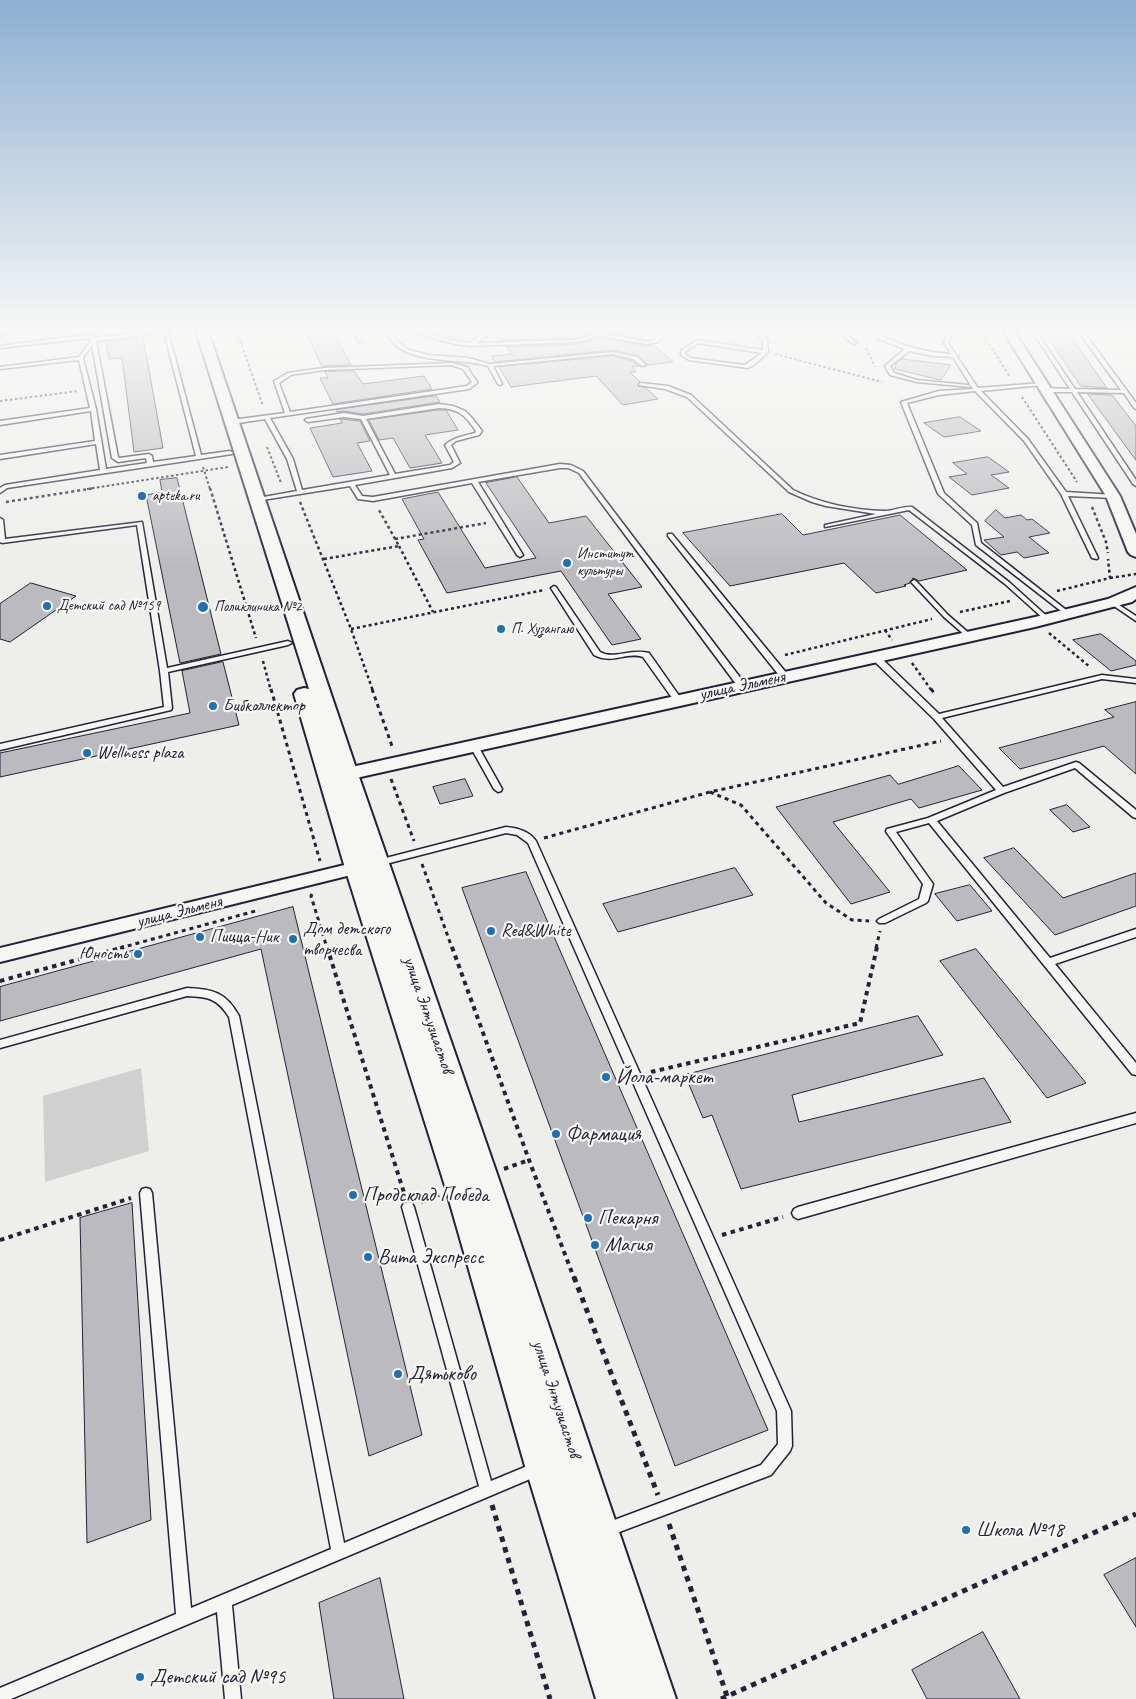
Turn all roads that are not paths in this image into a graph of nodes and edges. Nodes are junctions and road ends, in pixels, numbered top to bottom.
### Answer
1 (84, 410) edge
2 (93, 410) edge
3 (106, 410) edge
4 (186, 410) edge
5 (222, 410) edge
6 (287, 410) edge
7 (313, 410) edge
8 (412, 410) edge
9 (462, 410) edge
10 (704, 410) edge
11 (907, 410) edge
12 (997, 410) edge
13 (1059, 410) edge
14 (1087, 410) edge
15 (288, 414) junction
16 (267, 417) junction
17 (363, 418) junction
18 (308, 420) dead end
19 (0, 423) edge
20 (226, 423) junction
21 (98, 442) junction
22 (0, 457) edge
23 (199, 457) junction
24 (233, 457) junction
25 (150, 464) junction
26 (102, 471) junction
27 (393, 476) junction
28 (474, 481) junction
29 (351, 484) junction
30 (1136, 484) edge
31 (0, 490) edge
32 (300, 492) junction
33 (1064, 494) junction
34 (1112, 496) junction
35 (263, 499) junction
36 (888, 513) junction
37 (0, 520) edge
38 (827, 526) dead end
39 (670, 534) dead end
40 (1136, 552) edge
41 (520, 555) dead end
42 (1096, 558) dead end
43 (914, 582) dead end
44 (554, 588) road end
45 (1136, 592) edge
46 (1113, 603) junction
47 (1068, 614) junction
48 (1136, 619) edge
49 (1041, 620) junction
50 (969, 636) junction
51 (296, 641) junction
52 (875, 657) junction
53 (164, 671) junction
54 (784, 677) junction
55 (1136, 681) edge
56 (742, 686) junction
57 (678, 700) junction
58 (937, 717) junction
59 (474, 746) junction
60 (0, 747) edge
61 (347, 774) junction
62 (498, 789) dead end
63 (1001, 791) junction
64 (1136, 815) edge
65 (931, 820) junction
66 (368, 866) junction
67 (882, 921) road end
68 (1136, 933) edge
69 (0, 956) edge
70 (1048, 962) junction
71 (0, 1044) edge
72 (1136, 1071) edge
73 (1136, 1118) edge
74 (146, 1193) road end
75 (408, 1207) road end
76 (798, 1213) road end
77 (559, 1460) junction
78 (487, 1490) junction
79 (584, 1538) junction
80 (339, 1553) junction
81 (224, 1602) junction
82 (184, 1618) junction
83 (0, 1696) edge
84 (233, 1699) edge
85 (617, 1699) edge
86 (655, 1699) edge

1 - 19 lane
2 - 21 lane
3 - 25 lane
4 - 23 lane
5 - 20 main road, улица Энтузиастов
6 - 15 lane
7 - 15 lane
8 - 17 lane
9 - 27 lane
10 - 36 lane
11 - 47 lane
12 - 33 lane
13 - 34 street
14 - 30 lane
15 - 16 lane
16 - 20 lane
16 - 32 lane
17 - 18 lane
17 - 27 lane
20 - 24 main road, улица Энтузиастов
21 - 22 lane
21 - 26 lane
23 - 24 lane
23 - 25 lane
24 - 35 main road, улица Энтузиастов
25 - 26 lane
26 - 31 lane
27 - 29 lane
28 - 29 lane
28 - 41 lane
28 - 56 lane
29 - 32 lane
32 - 35 lane
33 - 34 lane
33 - 42 lane
34 - 40 street
35 - 51 main road, улица Энтузиастов
36 - 38 lane
36 - 49 lane
37 - 53 lane
39 - 54 lane
43 - 50 lane
44 - 57 lane
45 - 46 street, улица Эльменя
46 - 47 street, улица Эльменя
46 - 48 lane
47 - 49 street, улица Эльменя
49 - 50 street, улица Эльменя
50 - 52 street, улица Эльменя
51 - 53 lane
51 - 61 main road, улица Энтузиастов
51 - 66 main road, улица Энтузиастов
52 - 54 street, улица Эльменя
52 - 58 lane
53 - 60 lane
54 - 56 street, улица Эльменя
55 - 58 lane
56 - 57 street, улица Эльменя
57 - 59 street, улица Эльменя
58 - 63 lane
59 - 61 street, улица Эльменя
59 - 62 lane
61 - 66 main road, улица Энтузиастов
63 - 64 lane
63 - 65 lane
65 - 67 lane
65 - 70 lane
66 - 69 street, улица Эльменя
66 - 77 main road, улица Энтузиастов
66 - 79 lane
68 - 70 lane
70 - 72 lane
71 - 80 lane
73 - 76 lane
74 - 82 lane
75 - 78 lane
77 - 78 lane
77 - 79 main road, улица Энтузиастов
78 - 80 lane
79 - 85 main road, улица Энтузиастов
79 - 86 main road, улица Энтузиастов
80 - 81 lane
81 - 82 lane
81 - 84 lane
82 - 83 lane

